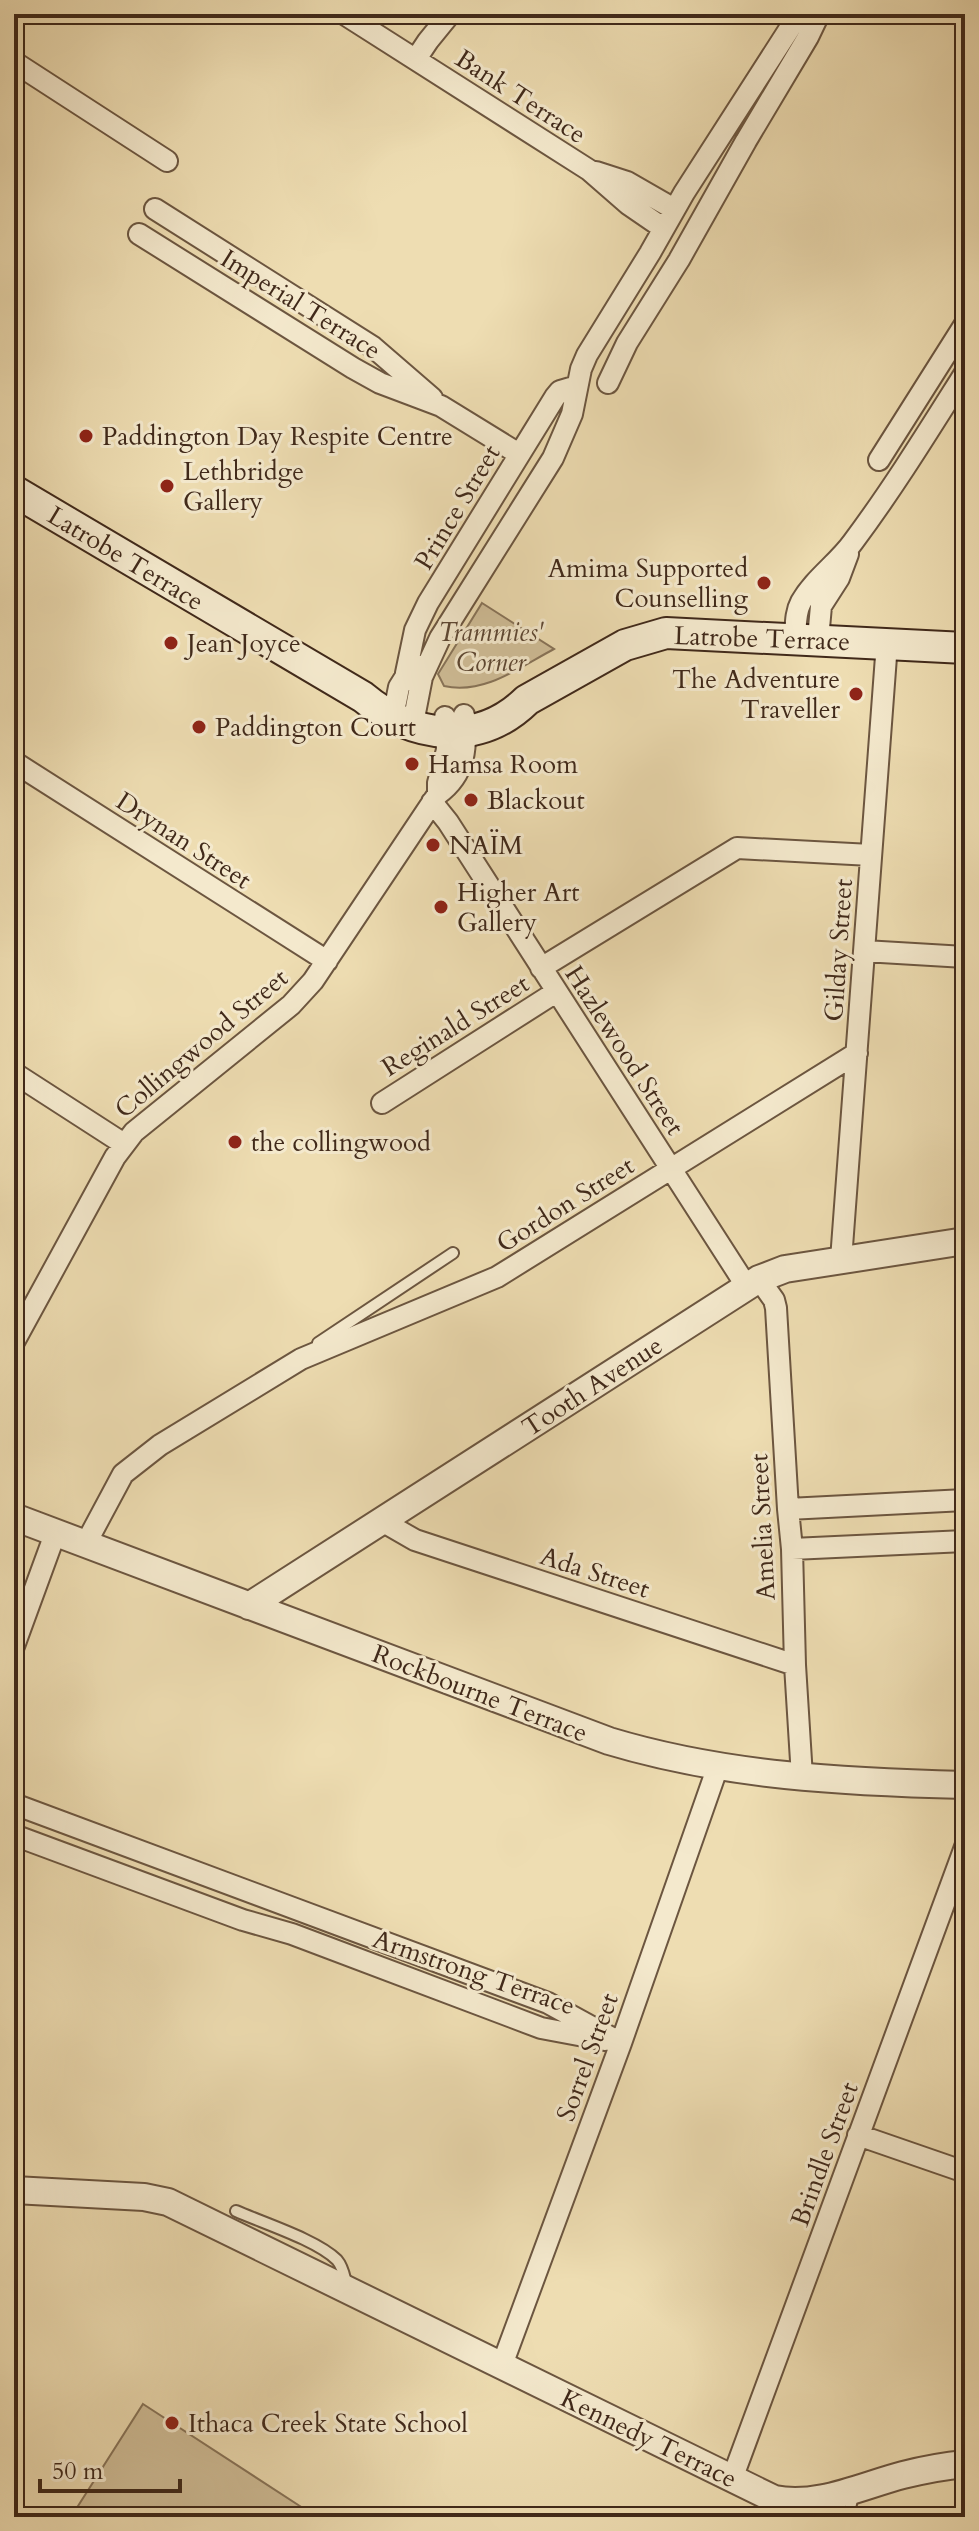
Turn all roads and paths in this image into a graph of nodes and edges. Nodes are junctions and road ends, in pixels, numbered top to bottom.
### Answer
1 (344, 14) edge
2 (434, 14) edge
3 (450, 14) edge
4 (799, 14) edge
5 (819, 14) edge
6 (428, 41) junction
7 (416, 59) junction
8 (14, 62) edge
9 (167, 161) dead end
10 (589, 170) junction
11 (709, 206) junction
12 (155, 209) dead end
13 (674, 209) junction
14 (663, 228) junction
15 (139, 234) dead end
16 (651, 252) junction
17 (679, 260) junction
18 (965, 324) edge
19 (965, 373) edge
20 (608, 383) dead end
21 (577, 386) junction
22 (441, 406) junction
23 (519, 454) junction
24 (879, 460) dead end
25 (14, 491) edge
26 (440, 638) junction
27 (806, 638) junction
28 (887, 643) junction
29 (965, 648) edge
30 (406, 673) junction
31 (429, 719) junction
32 (14, 762) edge
33 (435, 798) junction
34 (871, 855) junction
35 (864, 951) junction
36 (965, 957) edge
37 (327, 961) junction
38 (541, 968) junction
39 (556, 992) junction
40 (857, 1053) junction
41 (14, 1073) edge
42 (382, 1103) dead end
43 (124, 1144) junction
44 (671, 1170) junction
45 (965, 1241) edge
46 (453, 1253) dead end
47 (841, 1260) junction
48 (753, 1283) junction
49 (14, 1342) edge
50 (284, 1368) junction
51 (965, 1500) edge
52 (788, 1509) junction
53 (14, 1517) edge
54 (382, 1521) junction
55 (55, 1534) junction
56 (965, 1541) edge
57 (85, 1545) junction
58 (792, 1549) junction
59 (249, 1606) junction
60 (14, 1646) edge
61 (795, 1665) junction
62 (718, 1766) junction
63 (802, 1777) junction
64 (965, 1785) edge
65 (14, 1804) edge
66 (14, 1835) edge
67 (965, 1847) edge
68 (621, 2043) junction
69 (858, 2135) junction
70 (965, 2172) edge
71 (15, 2195) edge
72 (236, 2211) dead end
73 (347, 2291) junction
74 (502, 2365) junction
75 (965, 2464) edge
76 (732, 2479) junction
77 (854, 2489) junction
78 (805, 2509) edge
79 (848, 2517) edge

1 - 7 street, Bank Terrace
2 - 6 lane
3 - 6 street
4 - 13 street, Prince Street
5 - 11 street, Prince Street
6 - 7 street
7 - 10 street, Bank Terrace
8 - 9 street
10 - 13 street, Bank Terrace
10 - 14 street, Bank Terrace
11 - 16 street, Prince Street
11 - 17 street, Prince Street
12 - 22 street, Imperial Terrace
13 - 14 street, Prince Street
14 - 16 street, Prince Street
15 - 22 street, Imperial Terrace
16 - 17 street
16 - 21 street, Prince Street
17 - 20 street, Prince Street
18 - 24 street
19 - 27 street
21 - 23 street, Prince Street
21 - 26 street, Prince Street
22 - 23 street, Imperial Terrace
23 - 30 street, Prince Street
25 - 31 main road, Latrobe Terrace
26 - 30 street, Prince Street
26 - 31 street, Prince Street
27 - 28 main road, Latrobe Terrace
27 - 31 main road, Latrobe Terrace
28 - 29 main road, Latrobe Terrace
28 - 34 street, Gilday Street
30 - 31 street, Prince Street
31 - 33 street, Collingwood Street
32 - 37 street, Drynan Street
33 - 37 street, Collingwood Street
33 - 38 street, Hazlewood Street
34 - 35 street, Gilday Street
34 - 38 street
35 - 36 street
35 - 40 street, Gilday Street
37 - 43 street, Collingwood Street
38 - 39 street, Hazlewood Street
39 - 42 street, Reginald Street
39 - 44 street, Hazlewood Street
40 - 44 street, Gordon Street
40 - 47 street, Gilday Street
41 - 43 street
43 - 49 street, Collingwood Street
44 - 48 street, Hazlewood Street
44 - 50 street, Gordon Street
45 - 47 street, Tooth Avenue
46 - 50 lane, Gordon Street
47 - 48 street, Tooth Avenue
48 - 52 street, Amelia Street
48 - 54 street, Tooth Avenue
50 - 57 street, Gordon Street
51 - 52 street
52 - 58 street, Amelia Street
53 - 55 street, Rockbourne Terrace
54 - 59 street, Tooth Avenue
54 - 61 street, Ada Street
55 - 57 street, Rockbourne Terrace
55 - 60 street
56 - 58 street
57 - 59 street, Rockbourne Terrace
58 - 61 street, Amelia Street
59 - 62 street, Rockbourne Terrace
61 - 63 street, Amelia Street
62 - 63 street, Rockbourne Terrace
62 - 68 street, Sorrel Street
63 - 64 street, Rockbourne Terrace
65 - 68 street, Armstrong Terrace
66 - 68 street, Armstrong Terrace
67 - 69 street, Brindle Street
68 - 74 street, Sorrel Street
69 - 70 street
69 - 76 street, Brindle Street
71 - 73 street, Kennedy Terrace
72 - 73 lane
73 - 74 street, Kennedy Terrace
74 - 76 street, Kennedy Terrace
75 - 77 street, Kennedy Terrace
76 - 78 street, Kennedy Terrace
77 - 78 street, Kennedy Terrace
77 - 79 lane

